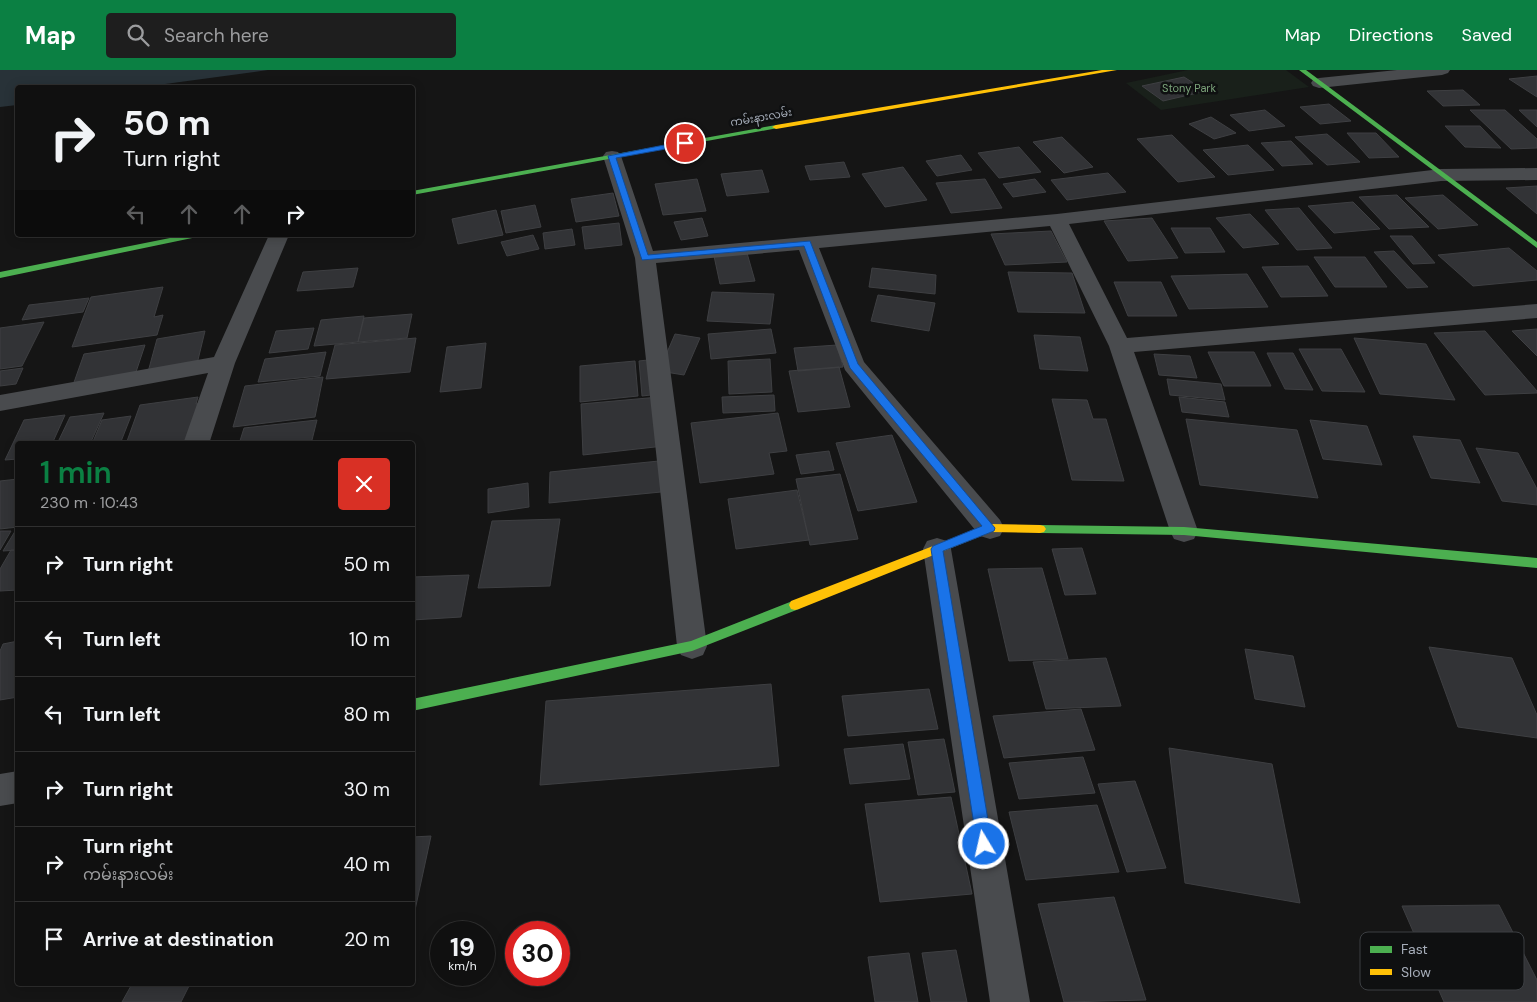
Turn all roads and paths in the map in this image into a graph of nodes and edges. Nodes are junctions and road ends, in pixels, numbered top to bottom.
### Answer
1 (1114, 70) edge
2 (1302, 70) edge
3 (1442, 70) edge
4 (1320, 83) junction
5 (612, 156) junction
6 (1537, 174) edge
7 (1441, 175) junction
8 (415, 192) edge
9 (1057, 220) junction
10 (187, 237) edge
11 (278, 237) edge
12 (807, 243) junction
13 (1537, 246) edge
14 (645, 258) junction
15 (0, 275) edge
16 (1537, 311) edge
17 (1120, 346) junction
18 (224, 363) junction
19 (0, 403) edge
20 (197, 441) edge
21 (990, 528) junction
22 (1184, 532) junction
23 (937, 549) junction
24 (1537, 563) edge
25 (692, 646) junction
26 (415, 704) edge
27 (15, 788) edge
28 (0, 790) edge
29 (1010, 1002) edge

1 - 5 street, ကမ်းနားလမ်း
2 - 4 street
3 - 4 street
4 - 7 street
5 - 8 street, ကမ်းနားလမ်း
5 - 14 street
6 - 7 street
7 - 9 street
7 - 13 street
9 - 12 street
9 - 17 street
10 - 15 street
11 - 18 street
12 - 14 street
12 - 21 street
14 - 25 street
16 - 17 street
17 - 22 street
18 - 19 street
18 - 20 street
21 - 22 street
21 - 23 street
22 - 24 street
23 - 25 street
23 - 29 street
25 - 26 street
27 - 28 street

